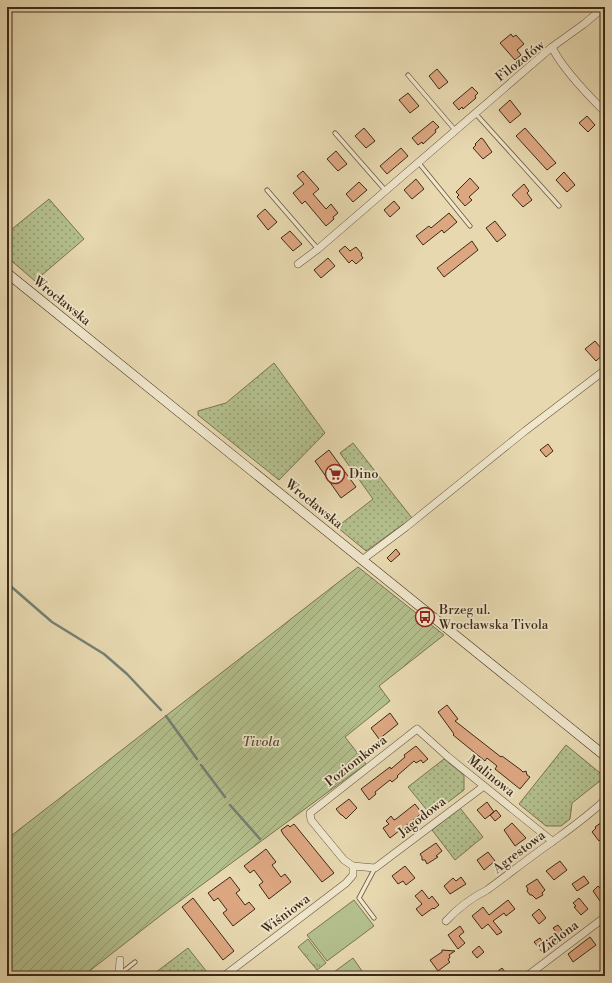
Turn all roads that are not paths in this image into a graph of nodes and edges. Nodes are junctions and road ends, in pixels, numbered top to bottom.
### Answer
1 (604, 7) edge
2 (552, 47) junction
3 (408, 75) dead end
4 (605, 112) edge
5 (475, 113) junction
6 (456, 130) junction
7 (336, 133) dead end
8 (418, 162) junction
9 (267, 190) dead end
10 (385, 190) junction
11 (559, 206) dead end
12 (470, 226) dead end
13 (318, 249) junction
14 (298, 264) dead end
15 (7, 273) edge
16 (605, 370) edge
17 (362, 560) junction
18 (417, 729) joint
19 (605, 756) edge
20 (484, 786) junction
21 (605, 800) edge
22 (552, 841) junction
23 (353, 866) junction
24 (375, 868) junction
25 (374, 918) dead end
26 (605, 918) edge
27 (446, 922) dead end
28 (120, 960) dead end
29 (135, 962) dead end
30 (119, 976) edge
31 (224, 976) edge
32 (527, 976) edge

1 - 2 street
2 - 4 street, Filozofów
2 - 5 street, Filozofów
3 - 6 lane
5 - 6 street, Filozofów
5 - 11 lane
6 - 8 street, Filozofów
7 - 10 lane
8 - 10 street, Filozofów
8 - 12 lane
9 - 13 lane
10 - 13 street, Filozofów
13 - 14 street, Filozofów
15 - 17 street, Wrocławska
16 - 17 street
17 - 19 street, Wrocławska
18 - 20 street, Malinowa
18 - 23 street, Poziomkowa
20 - 22 street, Malinowa
20 - 24 street, Jagodowa
21 - 22 street, Agrestowa
22 - 27 street, Agrestowa
23 - 24 street
23 - 31 street, Wiśniowa
24 - 25 lane
26 - 32 street, Zielona
28 - 30 street
29 - 30 lane

